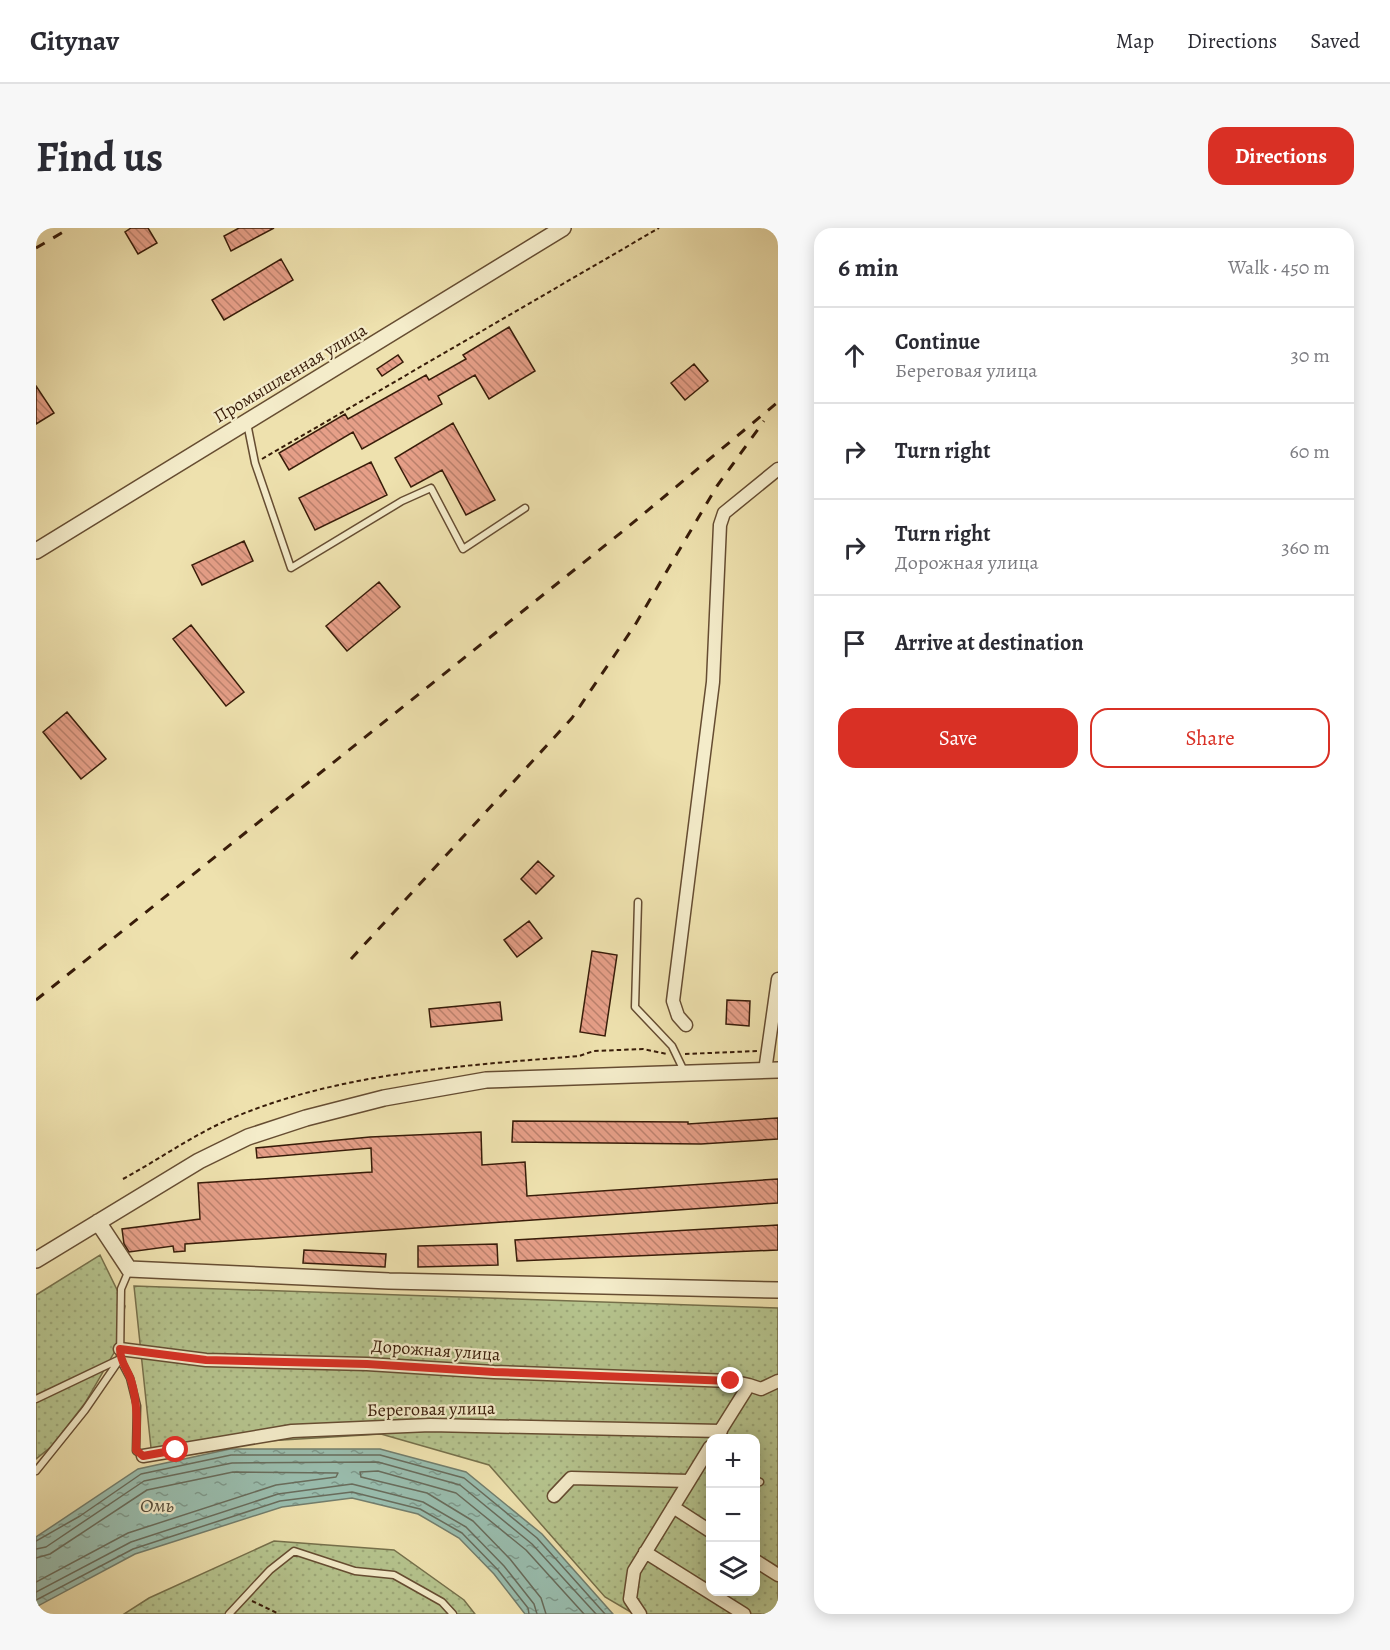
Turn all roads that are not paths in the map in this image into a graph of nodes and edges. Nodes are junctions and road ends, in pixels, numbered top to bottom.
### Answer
1 (563, 228) edge
2 (246, 422) junction
3 (778, 469) edge
4 (525, 508) dead end
5 (36, 551) edge
6 (638, 902) dead end
7 (778, 979) edge
8 (686, 1025) dead end
9 (772, 1070) edge
10 (686, 1074) junction
11 (99, 1222) junction
12 (36, 1260) edge
13 (129, 1269) junction
14 (778, 1290) edge
15 (120, 1354) junction
16 (778, 1381) edge
17 (749, 1385) junction
18 (36, 1399) edge
19 (719, 1434) edge
20 (706, 1435) edge
21 (143, 1456) joint
22 (706, 1456) edge
23 (36, 1471) edge
24 (689, 1481) junction
25 (554, 1496) dead end
26 (673, 1507) junction
27 (706, 1528) edge
28 (645, 1552) junction
29 (760, 1564) edge
30 (778, 1575) edge
31 (229, 1614) edge
32 (453, 1614) edge
33 (640, 1614) edge
34 (744, 1614) edge

1 - 2 street, Промышленная улица
2 - 4 lane
2 - 5 street, Промышленная улица
3 - 8 street
6 - 10 lane
7 - 9 street
9 - 10 street
10 - 11 street
11 - 12 street
11 - 13 street
13 - 14 street
13 - 15 lane
15 - 17 street, Дорожная улица
15 - 18 lane
15 - 21 lane
15 - 23 lane
16 - 17 street, Дорожная улица
17 - 19 street
20 - 21 street, Береговая улица
22 - 24 street
24 - 25 street
24 - 26 street
26 - 27 street
26 - 28 street
28 - 33 street
28 - 34 street
29 - 30 street
31 - 32 lane

